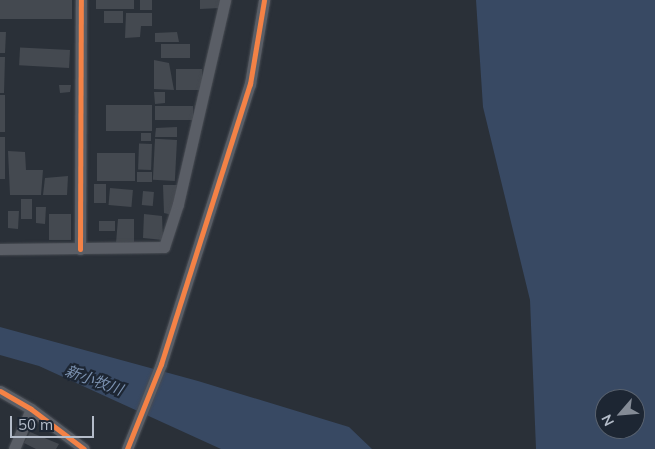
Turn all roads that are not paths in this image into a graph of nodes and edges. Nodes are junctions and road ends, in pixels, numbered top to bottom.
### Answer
1 (81, 0) edge
2 (225, 0) edge
3 (264, 0) edge
4 (0, 249) edge
5 (80, 250) junction
6 (0, 391) edge
7 (31, 409) junction
8 (14, 449) edge
9 (84, 449) edge
10 (127, 449) edge

1 - 5 street
2 - 5 street
3 - 10 street
4 - 5 street
6 - 7 street
7 - 8 street
7 - 9 street

